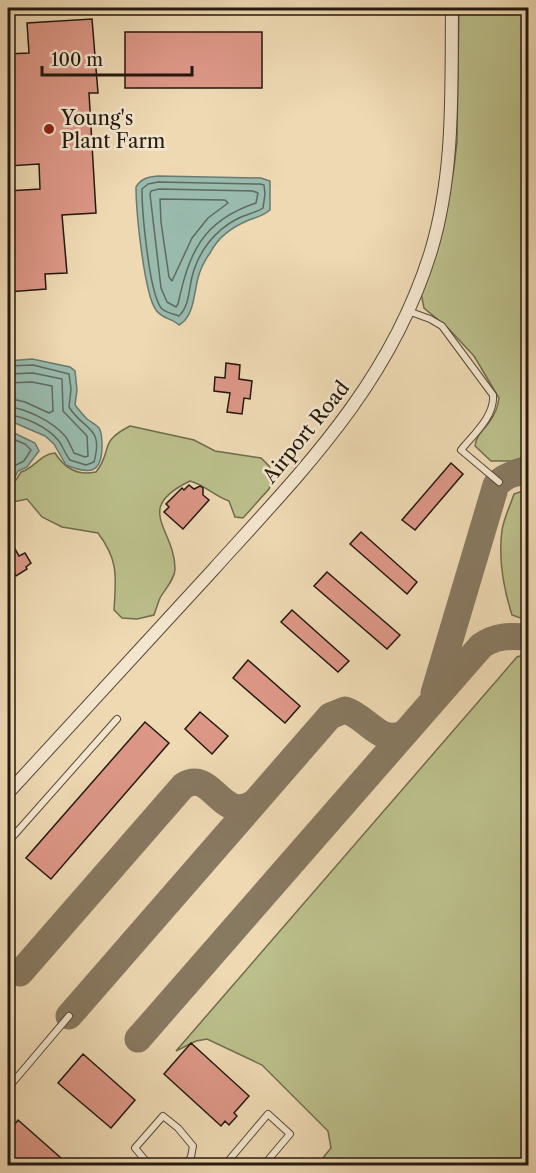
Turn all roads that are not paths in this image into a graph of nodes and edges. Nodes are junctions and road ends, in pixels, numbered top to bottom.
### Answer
1 (452, 8) edge
2 (408, 311) junction
3 (499, 482) dead end
4 (117, 719) dead end
5 (8, 793) edge
6 (8, 842) edge
7 (69, 1016) dead end
8 (8, 1088) edge
9 (150, 1166) edge
10 (185, 1166) edge
11 (224, 1166) edge
12 (263, 1166) edge

1 - 2 street, Airport Road
2 - 3 lane
2 - 5 street, Airport Road
4 - 6 lane
7 - 8 lane
9 - 10 lane
11 - 12 lane

